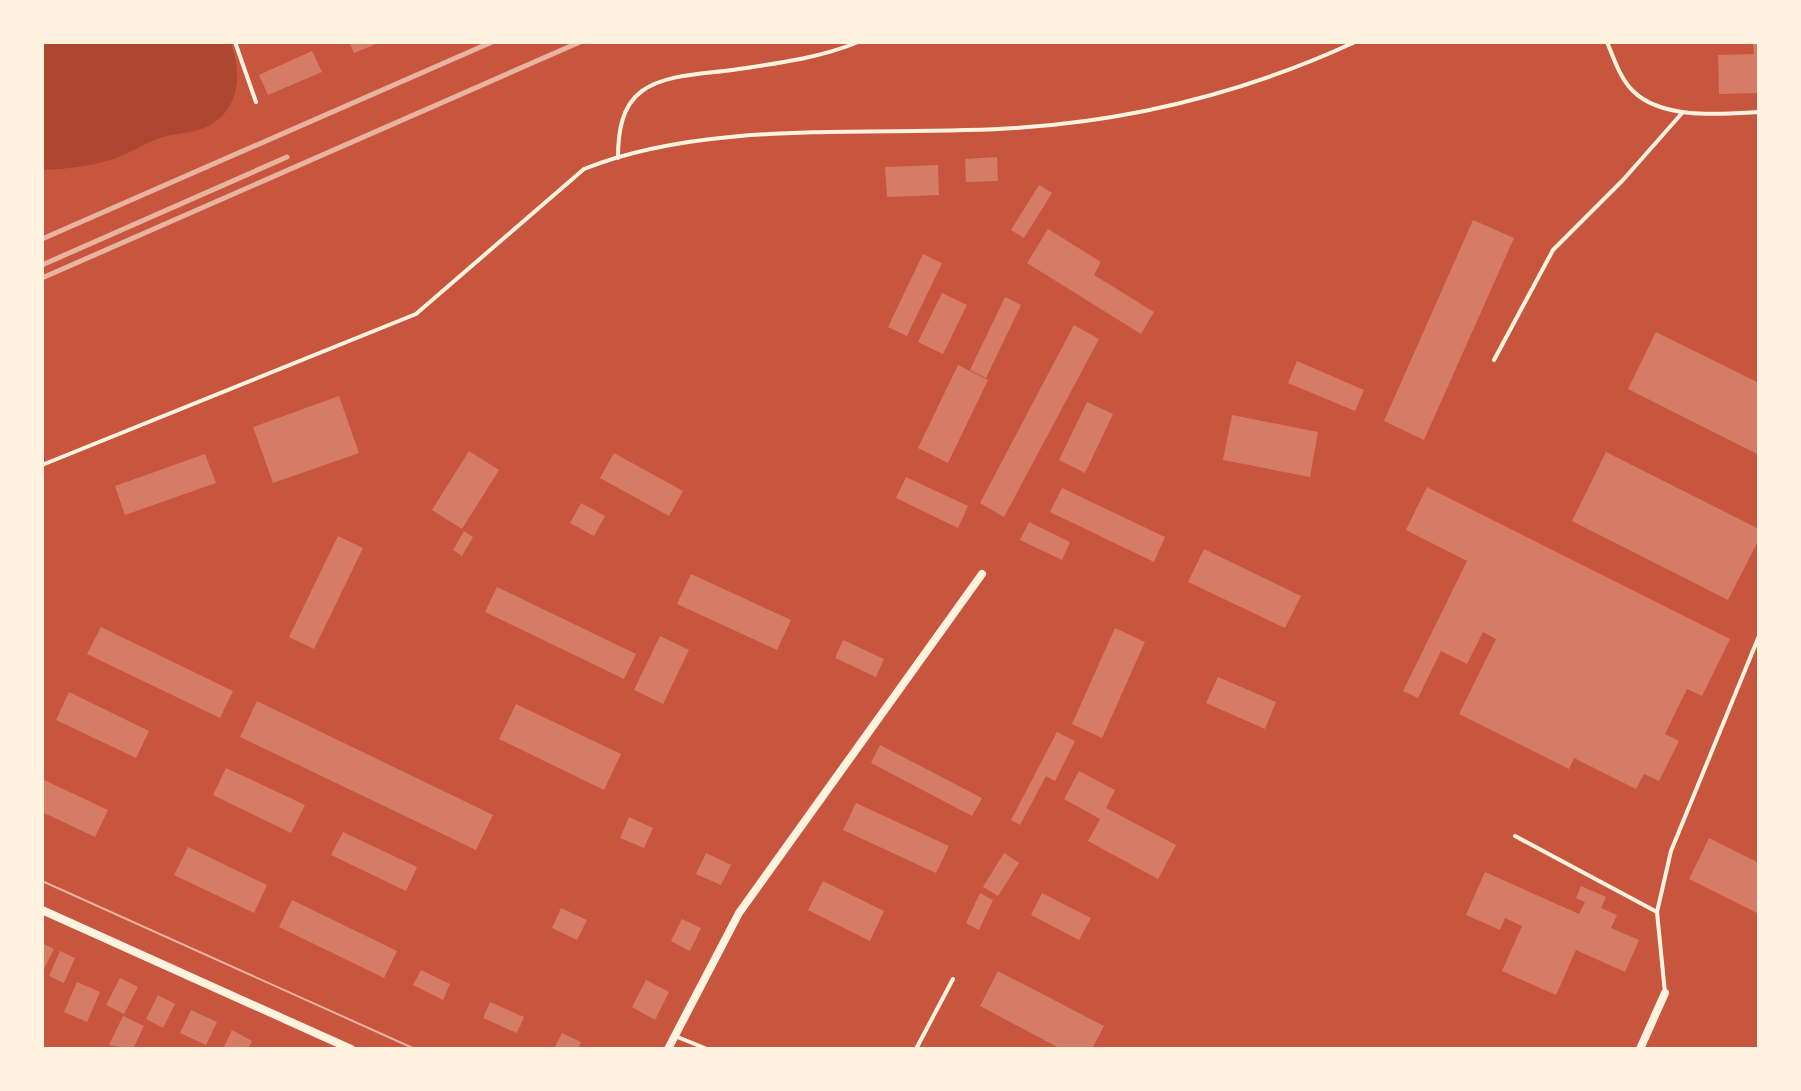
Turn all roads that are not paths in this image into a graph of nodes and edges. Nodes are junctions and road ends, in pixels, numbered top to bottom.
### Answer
1 (235, 42) edge
2 (858, 42) edge
3 (1355, 42) edge
4 (1607, 42) edge
5 (256, 102) dead end
6 (1683, 112) junction
7 (1759, 112) edge
8 (618, 158) junction
9 (1494, 360) dead end
10 (42, 465) edge
11 (982, 574) dead end
12 (1759, 636) edge
13 (1515, 836) dead end
14 (42, 910) edge
15 (1657, 912) junction
16 (953, 979) dead end
17 (1665, 993) joint
18 (675, 1036) junction
19 (351, 1049) edge
20 (668, 1049) edge
21 (707, 1049) edge
22 (916, 1049) edge
23 (1640, 1049) edge

1 - 5 lane
2 - 8 lane
3 - 8 lane
4 - 6 lane
6 - 7 lane
6 - 9 lane
8 - 10 lane
11 - 18 street
12 - 15 lane
13 - 15 lane
14 - 19 street
15 - 17 lane
16 - 22 lane
17 - 23 street
18 - 20 street
18 - 21 lane

